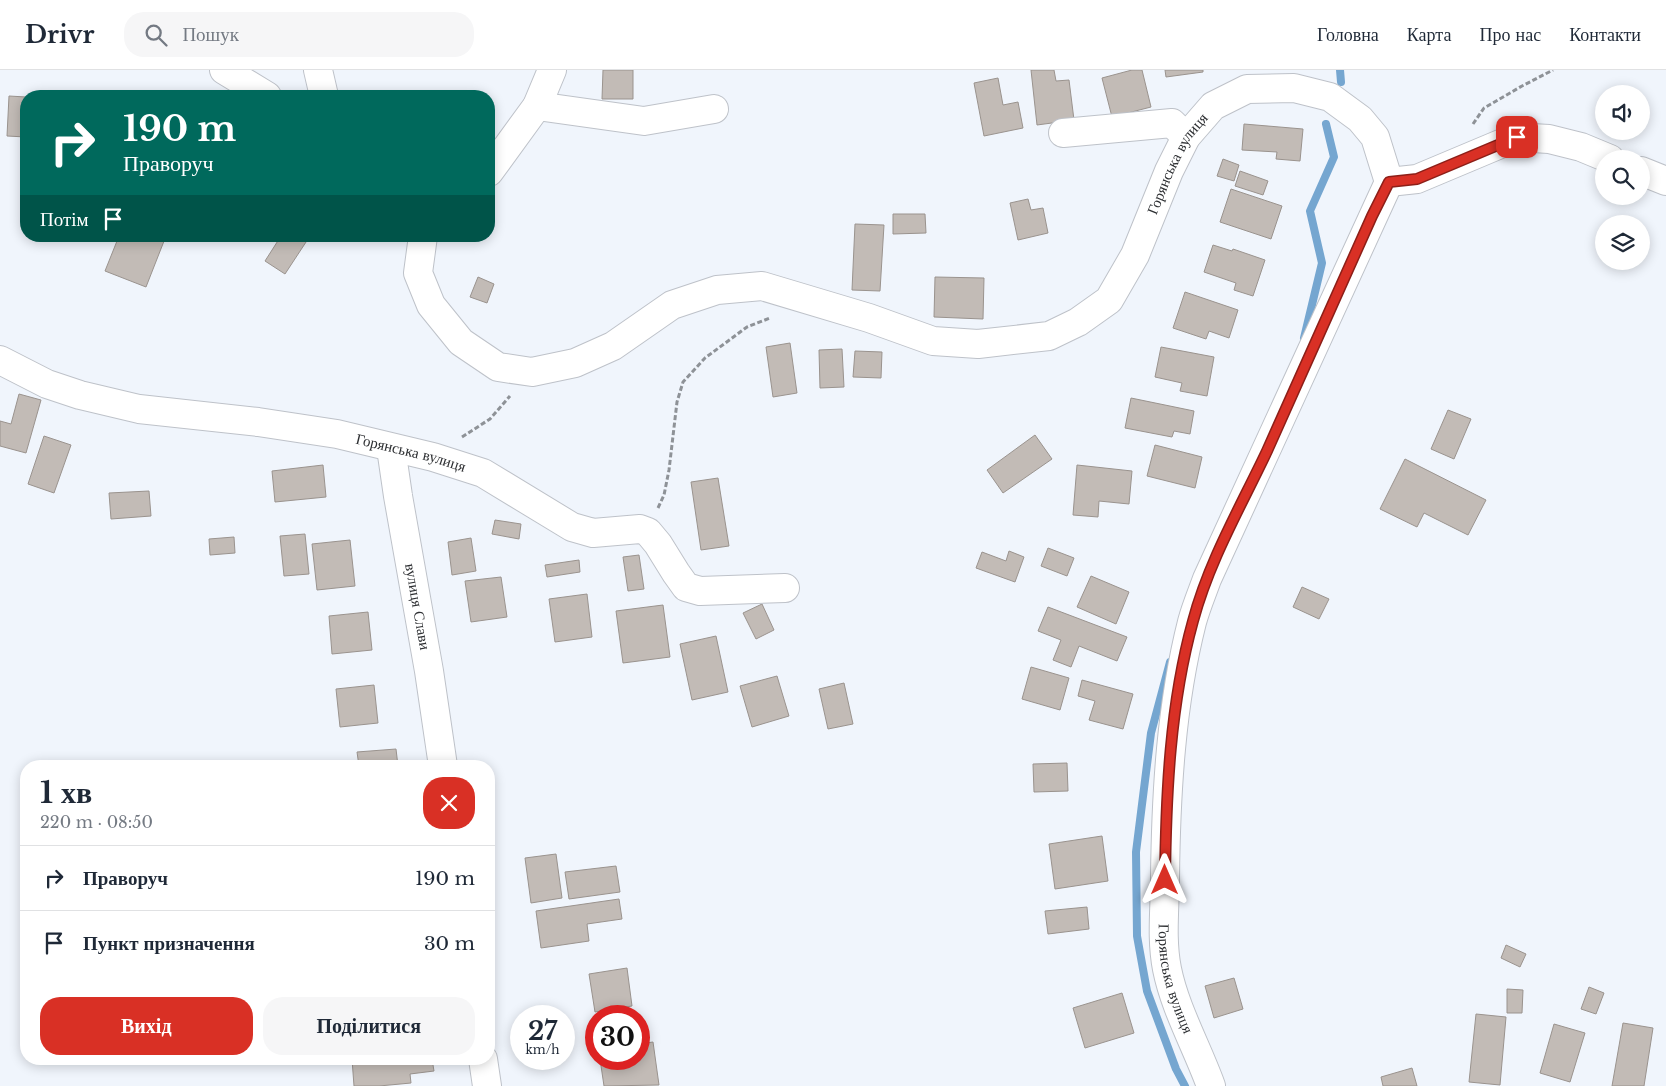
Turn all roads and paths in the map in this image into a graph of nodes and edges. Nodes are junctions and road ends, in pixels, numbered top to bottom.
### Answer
1 (224, 70) edge
2 (318, 70) edge
3 (552, 70) edge
4 (1553, 70) edge
5 (257, 90) edge
6 (323, 90) edge
7 (537, 106) junction
8 (714, 108) dead end
9 (1470, 130) dead end
10 (1063, 133) dead end
11 (1186, 137) junction
12 (1595, 153) edge
13 (495, 164) edge
14 (1650, 175) edge
15 (1666, 181) edge
16 (1389, 182) junction
17 (422, 242) edge
18 (803, 299) junction
19 (0, 360) edge
20 (532, 372) junction
21 (391, 448) junction
22 (433, 457) junction
23 (648, 532) junction
24 (785, 588) dead end
25 (442, 760) edge
26 (484, 1065) edge
27 (487, 1086) edge
28 (1211, 1086) edge

1 - 5 street
2 - 6 street
3 - 7 street
4 - 9 path
7 - 8 street
7 - 13 street
10 - 11 street
11 - 16 street, Горянська вулиця
11 - 18 street, Горянська вулиця
12 - 16 street
14 - 15 street
16 - 28 street, Горянська вулиця
17 - 20 street
18 - 20 street, Горянська вулиця
18 - 23 path
19 - 21 street, Горянська вулиця
20 - 22 path
21 - 22 street, Горянська вулиця
21 - 25 street, вулиця Слави
22 - 23 street, Горянська вулиця
23 - 24 street
26 - 27 street

